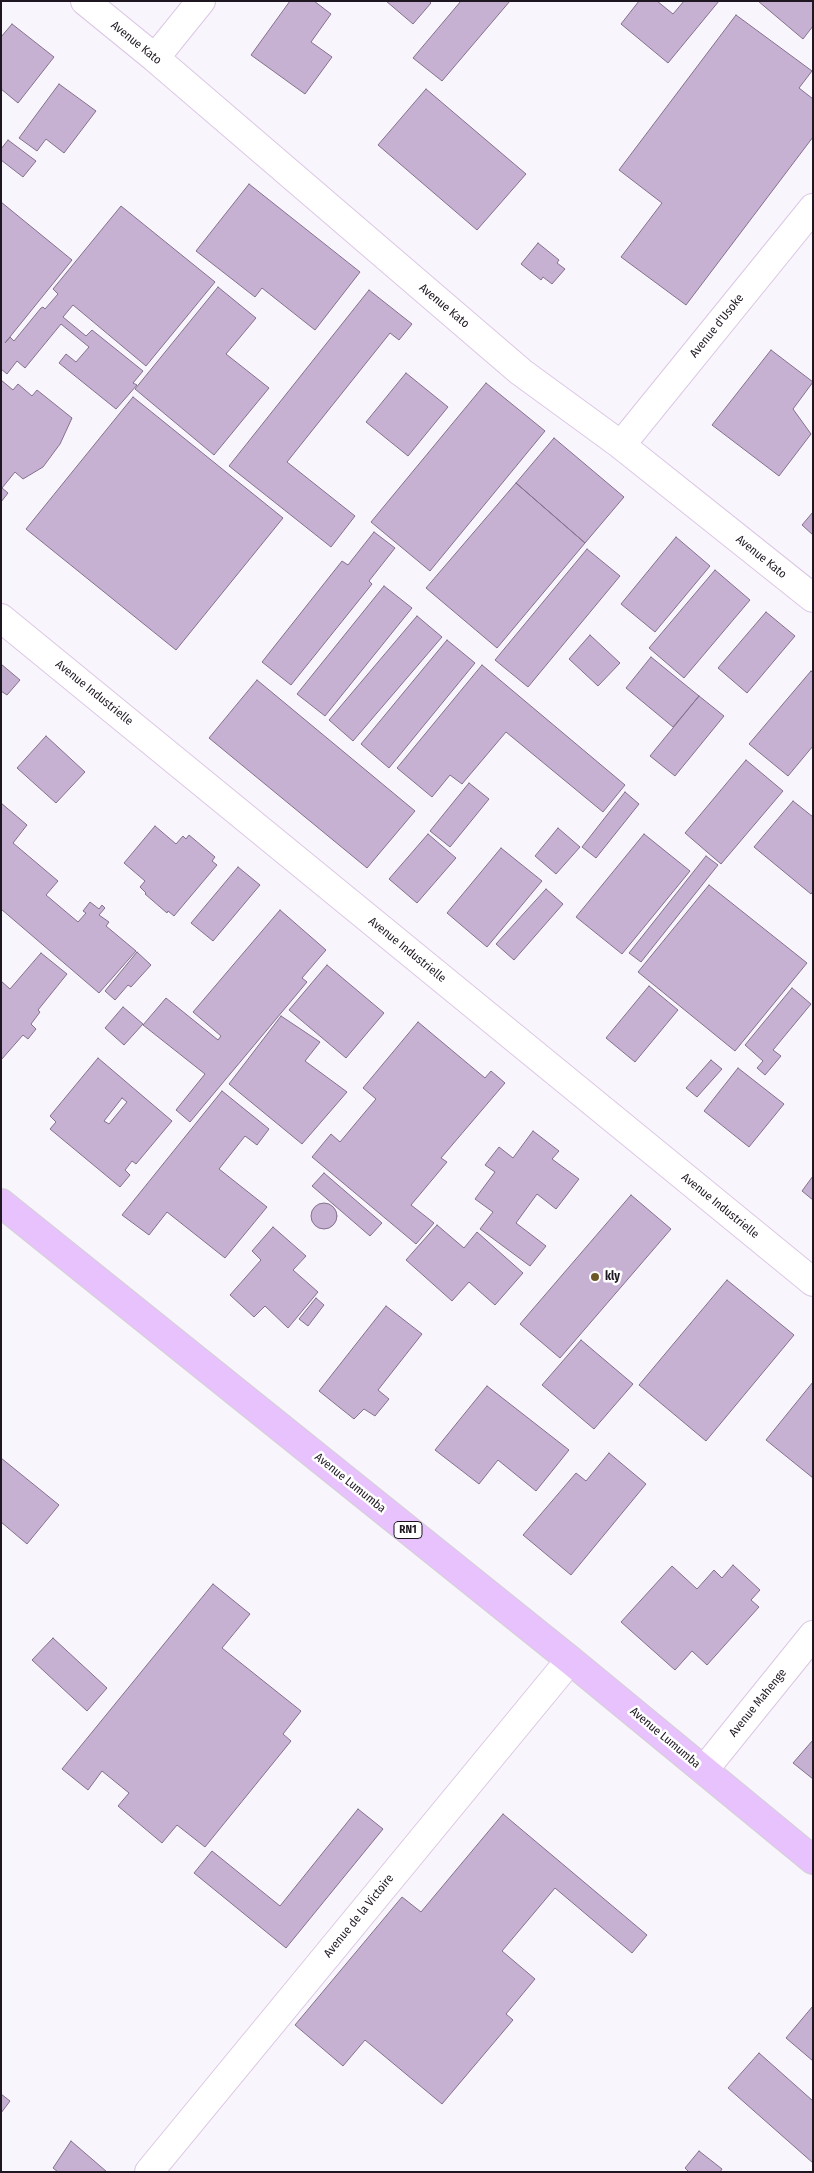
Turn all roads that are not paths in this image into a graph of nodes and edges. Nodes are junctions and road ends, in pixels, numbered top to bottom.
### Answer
1 (85, 1) edge
2 (201, 1) edge
3 (155, 58) junction
4 (813, 208) edge
5 (621, 445) junction
6 (813, 598) edge
7 (1, 618) edge
8 (1, 1203) edge
9 (813, 1282) edge
10 (813, 1635) edge
11 (570, 1660) junction
12 (704, 1770) junction
13 (813, 1860) edge
14 (149, 2172) edge

1 - 3 street, Avenue Kato
2 - 3 street
3 - 5 street, Avenue Kato
4 - 5 street, Avenue d'Usoke
5 - 6 street, Avenue Kato
7 - 9 street, Avenue Industrielle
8 - 11 highway, Avenue Lumumba / RN1
10 - 12 street, Avenue Mahenge
11 - 12 highway, Avenue Lumumba / RN1
11 - 14 street, Avenue de la Victoire
12 - 13 highway, Avenue Lumumba / RN1

